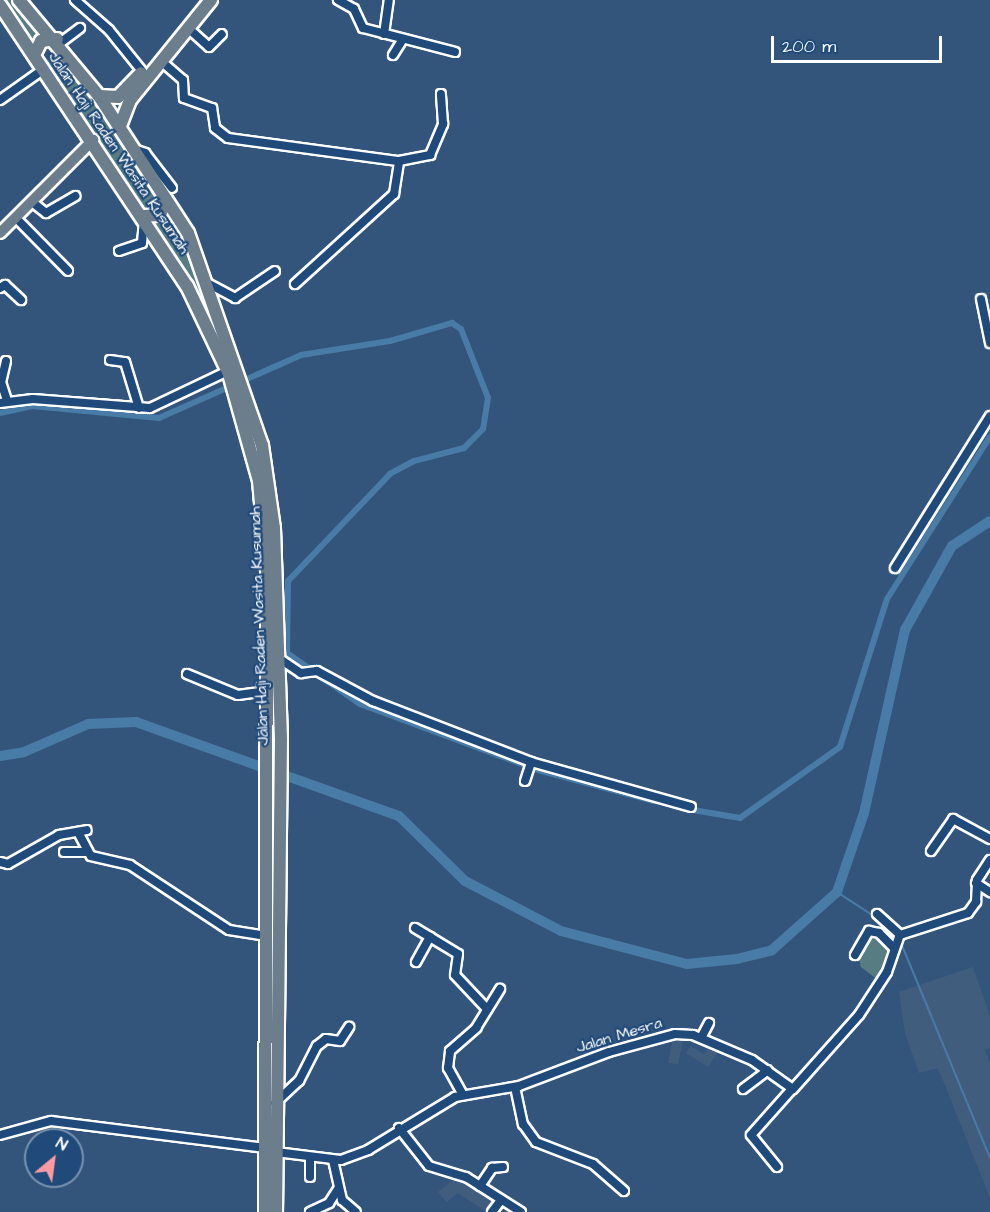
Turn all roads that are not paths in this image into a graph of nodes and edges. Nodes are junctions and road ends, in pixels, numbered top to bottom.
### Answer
1 (19, 0) edge
2 (202, 0) edge
3 (211, 0) edge
4 (338, 0) edge
5 (389, 0) edge
6 (81, 2) edge
7 (0, 5) edge
8 (80, 28) dead end
9 (184, 30) junction
10 (222, 34) dead end
11 (384, 34) junction
12 (404, 39) junction
13 (58, 41) junction
14 (455, 52) dead end
15 (34, 55) junction
16 (393, 55) dead end
17 (161, 61) junction
18 (44, 69) junction
19 (142, 71) junction
20 (441, 94) dead end
21 (99, 96) junction
22 (0, 100) edge
23 (120, 126) junction
24 (93, 140) junction
25 (399, 161) junction
26 (169, 194) junction
27 (76, 196) dead end
28 (32, 202) junction
29 (145, 217) junction
30 (16, 218) junction
31 (0, 233) edge
32 (119, 251) dead end
33 (68, 271) dead end
34 (275, 271) dead end
35 (209, 284) junction
36 (295, 285) dead end
37 (0, 288) edge
38 (981, 299) dead end
39 (21, 300) dead end
40 (990, 343) edge
41 (110, 360) dead end
42 (6, 362) dead end
43 (232, 372) junction
44 (3, 402) edge
45 (139, 408) junction
46 (990, 416) edge
47 (270, 528) junction
48 (895, 568) dead end
49 (277, 657) junction
50 (186, 674) dead end
51 (267, 691) junction
52 (274, 806) junction
53 (692, 807) dead end
54 (87, 830) dead end
55 (78, 832) junction
56 (990, 839) edge
57 (931, 851) dead end
58 (64, 852) dead end
59 (85, 852) junction
60 (990, 860) edge
61 (0, 862) edge
62 (976, 884) junction
63 (990, 892) edge
64 (878, 914) dead end
65 (415, 928) dead end
66 (267, 936) junction
67 (430, 937) junction
68 (897, 941) junction
69 (855, 955) dead end
70 (416, 962) dead end
71 (500, 989) dead end
72 (487, 1009) junction
73 (709, 1023) dead end
74 (349, 1027) dead end
75 (701, 1038) junction
76 (768, 1070) junction
77 (271, 1085) junction
78 (515, 1087) junction
79 (744, 1089) dead end
80 (792, 1089) junction
81 (463, 1095) junction
82 (275, 1104) junction
83 (399, 1128) junction
84 (0, 1135) edge
85 (274, 1151) junction
86 (310, 1159) junction
87 (333, 1160) junction
88 (503, 1167) dead end
89 (777, 1167) dead end
90 (310, 1177) dead end
91 (480, 1186) junction
92 (338, 1189) junction
93 (624, 1191) dead end
94 (501, 1200) junction
95 (265, 1212) edge
96 (276, 1212) edge
97 (310, 1212) edge
98 (356, 1212) edge
99 (492, 1212) edge
100 (521, 1212) edge

1 - 13 highway, Jalan Haji Raden Wasita Kusumah
2 - 9 highway
3 - 9 highway
4 - 11 street
5 - 11 street
6 - 19 street
7 - 15 highway, Jalan Haji Raden Wasita Kusumah
8 - 13 street
9 - 10 street
9 - 17 highway
9 - 19 highway
11 - 12 street
12 - 14 street
12 - 16 street
13 - 15 highway
13 - 21 highway, Jalan Haji Raden Wasita Kusumah
15 - 18 highway, Jalan Haji Raden Wasita Kusumah
17 - 23 highway
17 - 25 street
18 - 22 street
18 - 24 highway, Jalan Haji Raden Wasita Kusumah
19 - 21 highway
20 - 25 street
21 - 23 highway, Jalan Haji Raden Wasita Kusumah
23 - 26 highway, Jalan Haji Raden Wasita Kusumah
24 - 28 main road
24 - 29 highway, Jalan Haji Raden Wasita Kusumah
25 - 36 street
26 - 29 highway
26 - 35 highway, Jalan Haji Raden Wasita Kusumah
27 - 28 street
28 - 30 main road
29 - 32 street
29 - 43 highway, Jalan Haji Raden Wasita Kusumah
30 - 31 main road
30 - 33 street
34 - 35 street
35 - 43 highway, Jalan Haji Raden Wasita Kusumah
37 - 39 street
38 - 40 street
41 - 45 street
42 - 44 street
43 - 45 street
43 - 47 highway, Jalan Haji Raden Wasita Kusumah
44 - 45 street
46 - 48 street
47 - 49 highway, Jalan Haji Raden Wasita Kusumah
47 - 51 highway, Jalan Haji Raden Wasita Kusumah
49 - 52 highway, Jalan Haji Raden Wasita Kusumah
49 - 53 street
50 - 51 street
51 - 52 highway, Jalan Haji Raden Wasita Kusumah
52 - 66 highway, Jalan Haji Raden Wasita Kusumah
52 - 77 highway, Jalan Haji Raden Wasita Kusumah
54 - 55 street
55 - 59 street
55 - 61 street
56 - 57 street
58 - 59 street
59 - 66 street
60 - 62 street
62 - 63 street
62 - 68 street
64 - 68 street
65 - 67 street
66 - 77 highway, Jalan Haji Raden Wasita Kusumah
67 - 70 street
67 - 72 street
68 - 69 street
68 - 80 street
71 - 72 street
72 - 81 street
73 - 75 street
74 - 82 street
75 - 76 street, Jalan Mesra
75 - 78 street, Jalan Mesra
76 - 79 street
76 - 80 street, Jalan Mesra
77 - 82 highway, Jalan Haji Raden Wasita Kusumah
77 - 85 highway, Jalan Haji Raden Wasita Kusumah
78 - 81 street, Jalan Mesra
78 - 93 street
80 - 89 street
81 - 83 street, Jalan Mesra
82 - 85 highway, Jalan Haji Raden Wasita Kusumah
83 - 87 street, Jalan Mesra
83 - 91 street
84 - 85 street, Jalan Mesra
85 - 86 street, Jalan Mesra
85 - 95 highway, Jalan Haji Raden Wasita Kusumah
85 - 96 highway, Jalan Haji Raden Wasita Kusumah
86 - 87 street, Jalan Mesra
86 - 90 street
87 - 92 street
88 - 91 street
91 - 94 street
92 - 97 street
92 - 98 street
94 - 99 street
94 - 100 street

